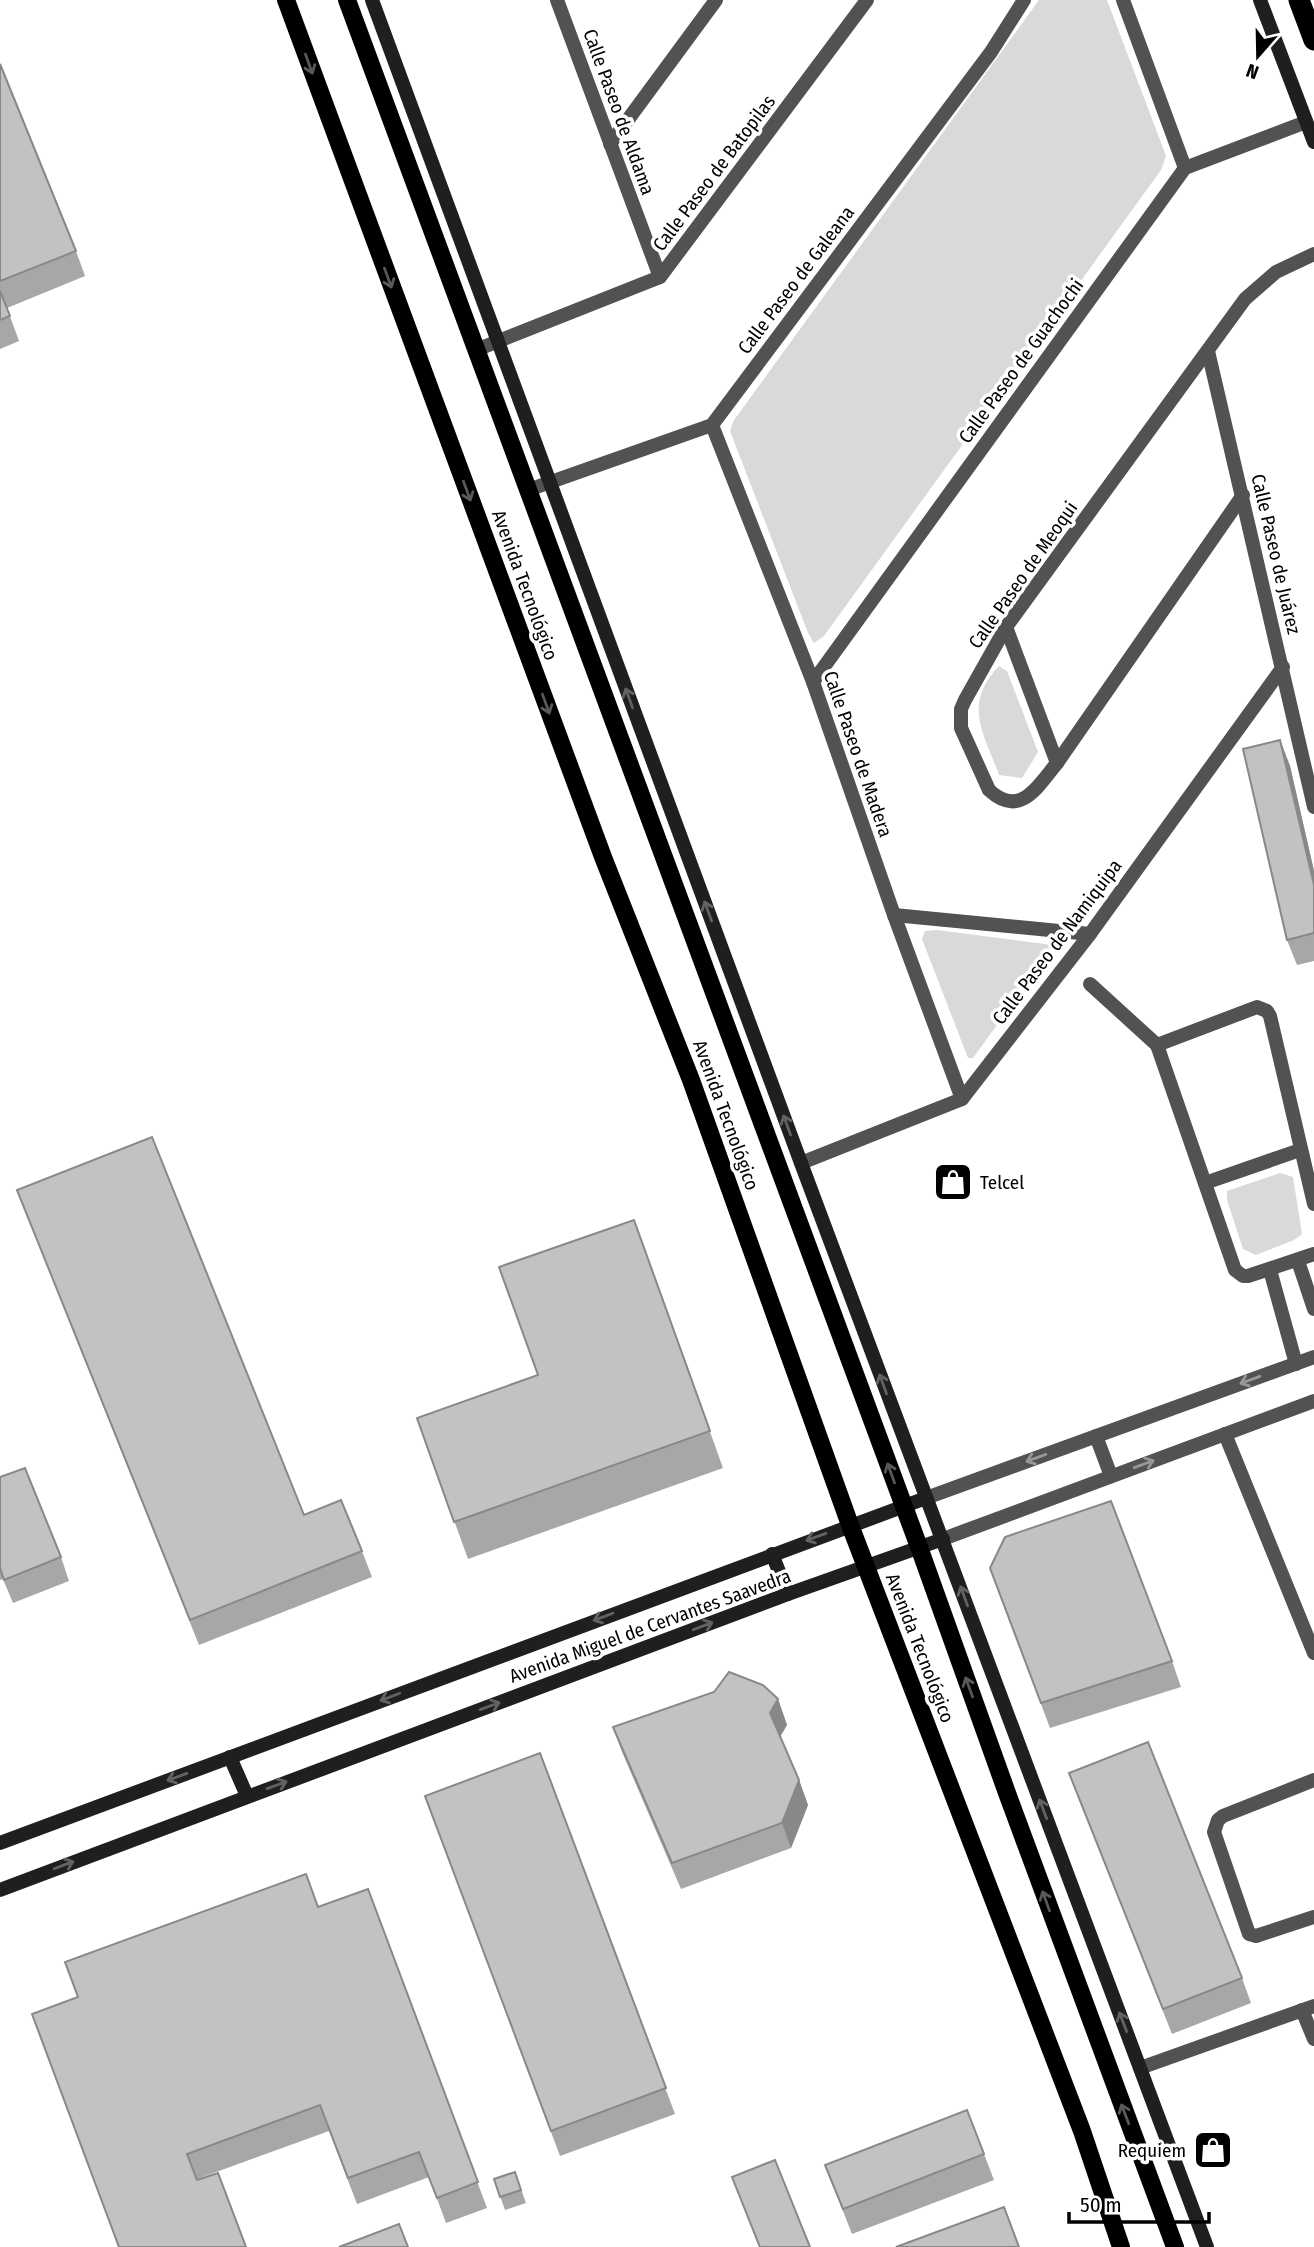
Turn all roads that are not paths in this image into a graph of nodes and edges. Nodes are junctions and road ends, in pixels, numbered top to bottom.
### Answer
1 (285, 0) edge
2 (346, 0) edge
3 (372, 0) edge
4 (557, 0) edge
5 (716, 0) edge
6 (867, 0) edge
7 (1024, 0) edge
8 (1124, 0) edge
9 (1260, 0) edge
10 (1299, 0) edge
11 (1314, 40) edge
12 (1306, 121) junction
13 (1314, 142) edge
14 (610, 144) junction
15 (1185, 168) junction
16 (1314, 254) edge
17 (660, 277) junction
18 (497, 342) junction
19 (476, 351) junction
20 (1208, 351) junction
21 (712, 425) junction
22 (550, 482) junction
23 (528, 490) junction
24 (1243, 495) junction
25 (1006, 626) junction
26 (1283, 667) junction
27 (813, 682) junction
28 (1056, 763) junction
29 (1314, 807) edge
30 (894, 915) junction
31 (1090, 934) junction
32 (1090, 984) dead end
33 (1157, 1045) junction
34 (962, 1098) junction
35 (1300, 1150) junction
36 (801, 1163) junction
37 (1205, 1183) junction
38 (1314, 1204) edge
39 (1314, 1254) edge
40 (1298, 1261) junction
41 (1270, 1270) junction
42 (1314, 1309) edge
43 (1314, 1357) edge
44 (1296, 1364) junction
45 (1314, 1401) edge
46 (1225, 1434) junction
47 (1096, 1436) junction
48 (1111, 1476) junction
49 (926, 1498) junction
50 (904, 1506) junction
51 (850, 1525) junction
52 (943, 1539) junction
53 (919, 1547) junction
54 (772, 1554) junction
55 (868, 1567) junction
56 (788, 1594) junction
57 (1314, 1653) edge
58 (230, 1757) junction
59 (1314, 1780) edge
60 (247, 1796) junction
61 (0, 1843) edge
62 (0, 1890) edge
63 (1314, 1917) edge
64 (1308, 2008) edge
65 (1314, 2039) edge
66 (1139, 2068) junction
67 (1121, 2247) edge
68 (1175, 2247) edge
69 (1207, 2247) edge

1 -> 51 main road, Avenida Tecnológico
2 - 19 main road, Avenida Tecnológico
3 - 18 street
4 - 14 street, Calle Paseo de Aldama
5 - 14 street
6 - 17 street, Calle Paseo de Batopilas
7 - 21 street, Calle Paseo de Galeana
8 - 15 street
9 - 12 street
10 - 11 highway
12 - 13 street
12 - 15 street
14 - 17 street, Calle Paseo de Aldama
15 - 27 street, Calle Paseo de Guachochi
16 - 20 street, Calle Paseo de Meoqui
17 - 18 street, Calle Paseo de Batopilas
18 - 19 street, Calle Paseo de Batopilas
18 - 22 street
19 - 23 main road, Avenida Tecnológico
20 - 24 street, Calle Paseo de Juárez
20 - 25 street, Calle Paseo de Meoqui
21 - 22 street
21 - 27 street, Calle Paseo de Madera
22 - 23 street
36 -> 22 street
50 -> 23 main road, Avenida Tecnológico
24 - 26 street, Calle Paseo de Juárez
24 - 28 street, Calle Paseo de Meoqui
25 - 28 street
25 - 28 street, Calle Paseo de Meoqui
26 - 29 street, Calle Paseo de Juárez
26 - 31 street, Calle Paseo de Namiquipa
27 - 30 street, Calle Paseo de Madera
30 - 31 street
30 - 34 street, Calle Paseo de Madera
31 - 34 street, Calle Paseo de Namiquipa
32 - 33 street
33 - 35 street
33 - 37 street
34 - 36 street
35 - 37 street
35 - 38 street
49 -> 36 street
37 - 41 street
39 - 40 street
40 - 41 street
40 - 42 street
41 - 44 street
43 - 44 street, Avenida Miguel de Cervantes Saavedra
44 -> 47 street, Avenida Miguel de Cervantes Saavedra
45 - 46 street, Avenida Miguel de Cervantes Saavedra
48 -> 46 street, Avenida Miguel de Cervantes Saavedra
46 - 57 street
47 - 48 street
47 -> 49 street, Avenida Miguel de Cervantes Saavedra
48 - 52 street, Avenida Miguel de Cervantes Saavedra
49 - 50 street, Avenida Miguel de Cervantes Saavedra
49 - 52 street
50 - 51 street, Avenida Miguel de Cervantes Saavedra
50 - 53 main road, Avenida Tecnológico
51 -> 54 street, Avenida Miguel de Cervantes Saavedra
51 - 55 main road, Avenida Tecnológico
52 - 53 street, Avenida Miguel de Cervantes Saavedra
66 -> 52 street
53 - 55 street, Avenida Miguel de Cervantes Saavedra
68 -> 53 main road, Avenida Tecnológico
54 - 56 street
54 -> 58 street, Avenida Miguel de Cervantes Saavedra
55 - 56 street, Avenida Miguel de Cervantes Saavedra
55 - 67 main road, Avenida Tecnológico
60 -> 56 street, Avenida Miguel de Cervantes Saavedra
58 - 60 street
58 -> 61 street, Avenida Miguel de Cervantes Saavedra
59 - 63 street
62 -> 60 street, Avenida Miguel de Cervantes Saavedra
64 - 65 street
64 - 66 street
66 - 69 street

